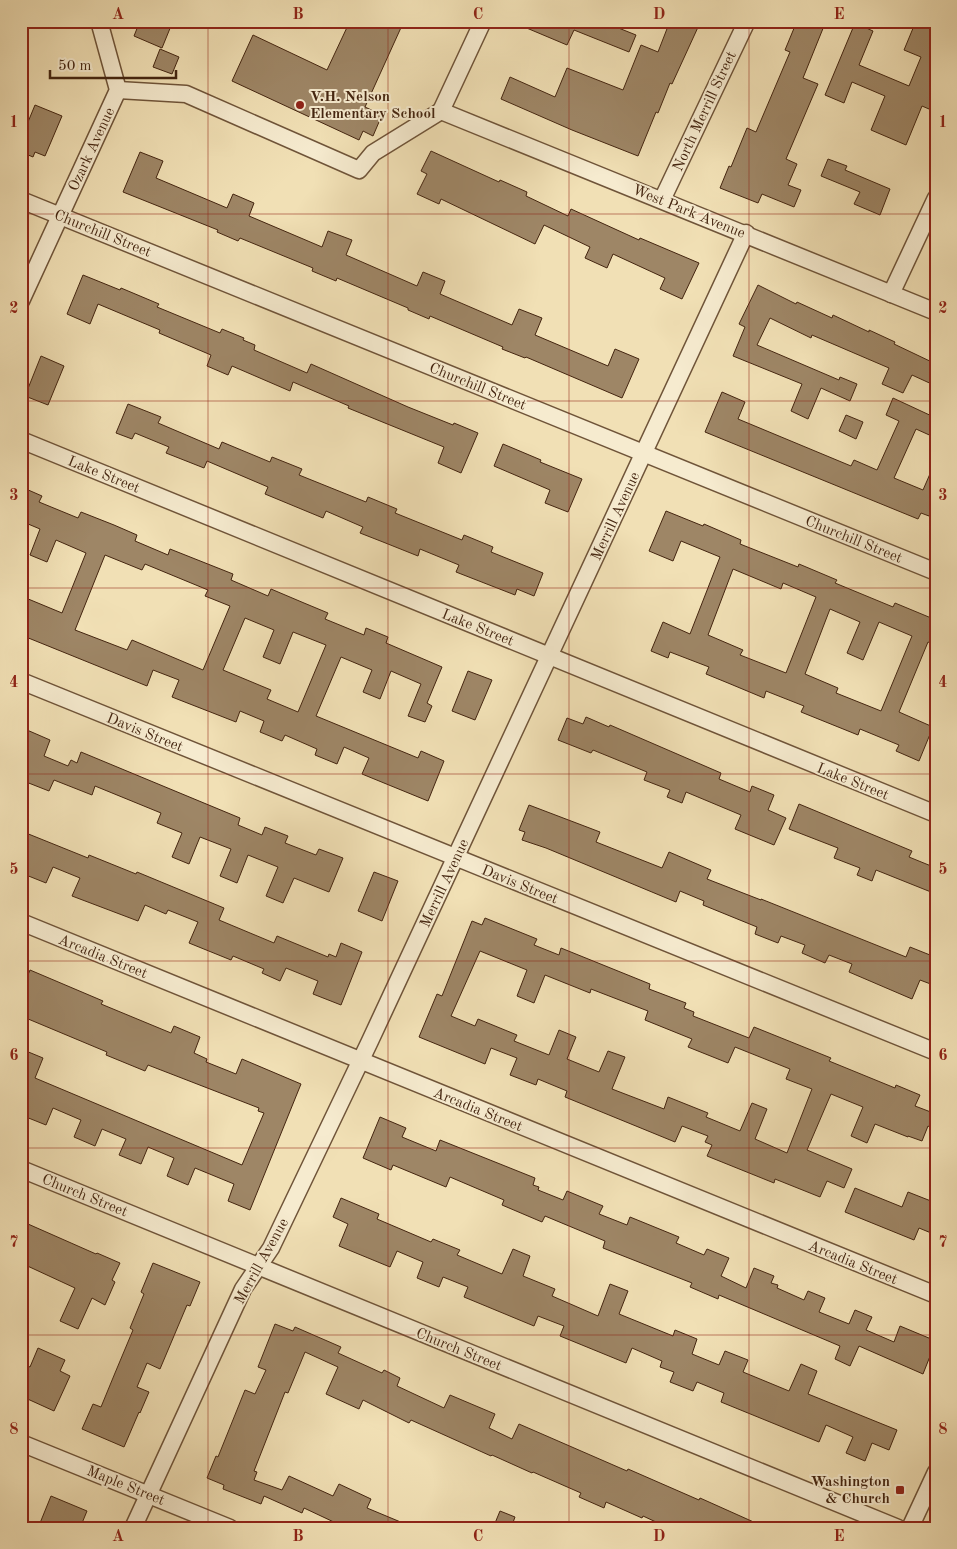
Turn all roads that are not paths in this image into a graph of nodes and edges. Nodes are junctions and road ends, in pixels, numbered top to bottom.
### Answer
1 (98, 21) edge
2 (483, 21) edge
3 (746, 21) edge
4 (118, 90) junction
5 (441, 111) junction
6 (936, 198) edge
7 (21, 200) edge
8 (662, 200) junction
9 (60, 216) junction
10 (746, 233) junction
11 (891, 294) junction
12 (21, 301) edge
13 (936, 312) edge
14 (21, 440) edge
15 (643, 453) junction
16 (936, 572) edge
17 (550, 656) junction
18 (21, 681) edge
19 (936, 814) edge
20 (456, 858) junction
21 (21, 922) edge
22 (936, 1052) edge
23 (360, 1061) junction
24 (21, 1169) edge
25 (258, 1267) junction
26 (936, 1296) edge
27 (21, 1443) edge
28 (936, 1472) edge
29 (149, 1494) junction
30 (133, 1528) edge
31 (230, 1528) edge
32 (898, 1528) edge
33 (910, 1528) edge

1 - 4 street, Ozark Avenue
2 - 5 street
3 - 8 street, North Merrill Street
4 - 5 street
4 - 9 street, Ozark Avenue
5 - 8 street, West Park Avenue
6 - 11 street
7 - 9 street, Churchill Street
8 - 10 street, West Park Avenue
9 - 12 street, Ozark Avenue
9 - 15 street, Churchill Street
10 - 11 street, West Park Avenue
10 - 15 street, Merrill Avenue
11 - 13 street, West Park Avenue
14 - 17 street, Lake Street
15 - 16 street, Churchill Street
15 - 17 street, Merrill Avenue
17 - 19 street, Lake Street
17 - 20 street, Merrill Avenue
18 - 20 street, Davis Street
20 - 22 street, Davis Street
20 - 23 street, Merrill Avenue
21 - 23 street, Arcadia Street
23 - 25 street, Merrill Avenue
23 - 26 street, Arcadia Street
24 - 25 street, Church Street
25 - 29 street, Merrill Avenue
25 - 32 street, Church Street
27 - 29 street, Maple Street
28 - 33 street
29 - 30 street, Merrill Avenue
29 - 31 street, Maple Street

